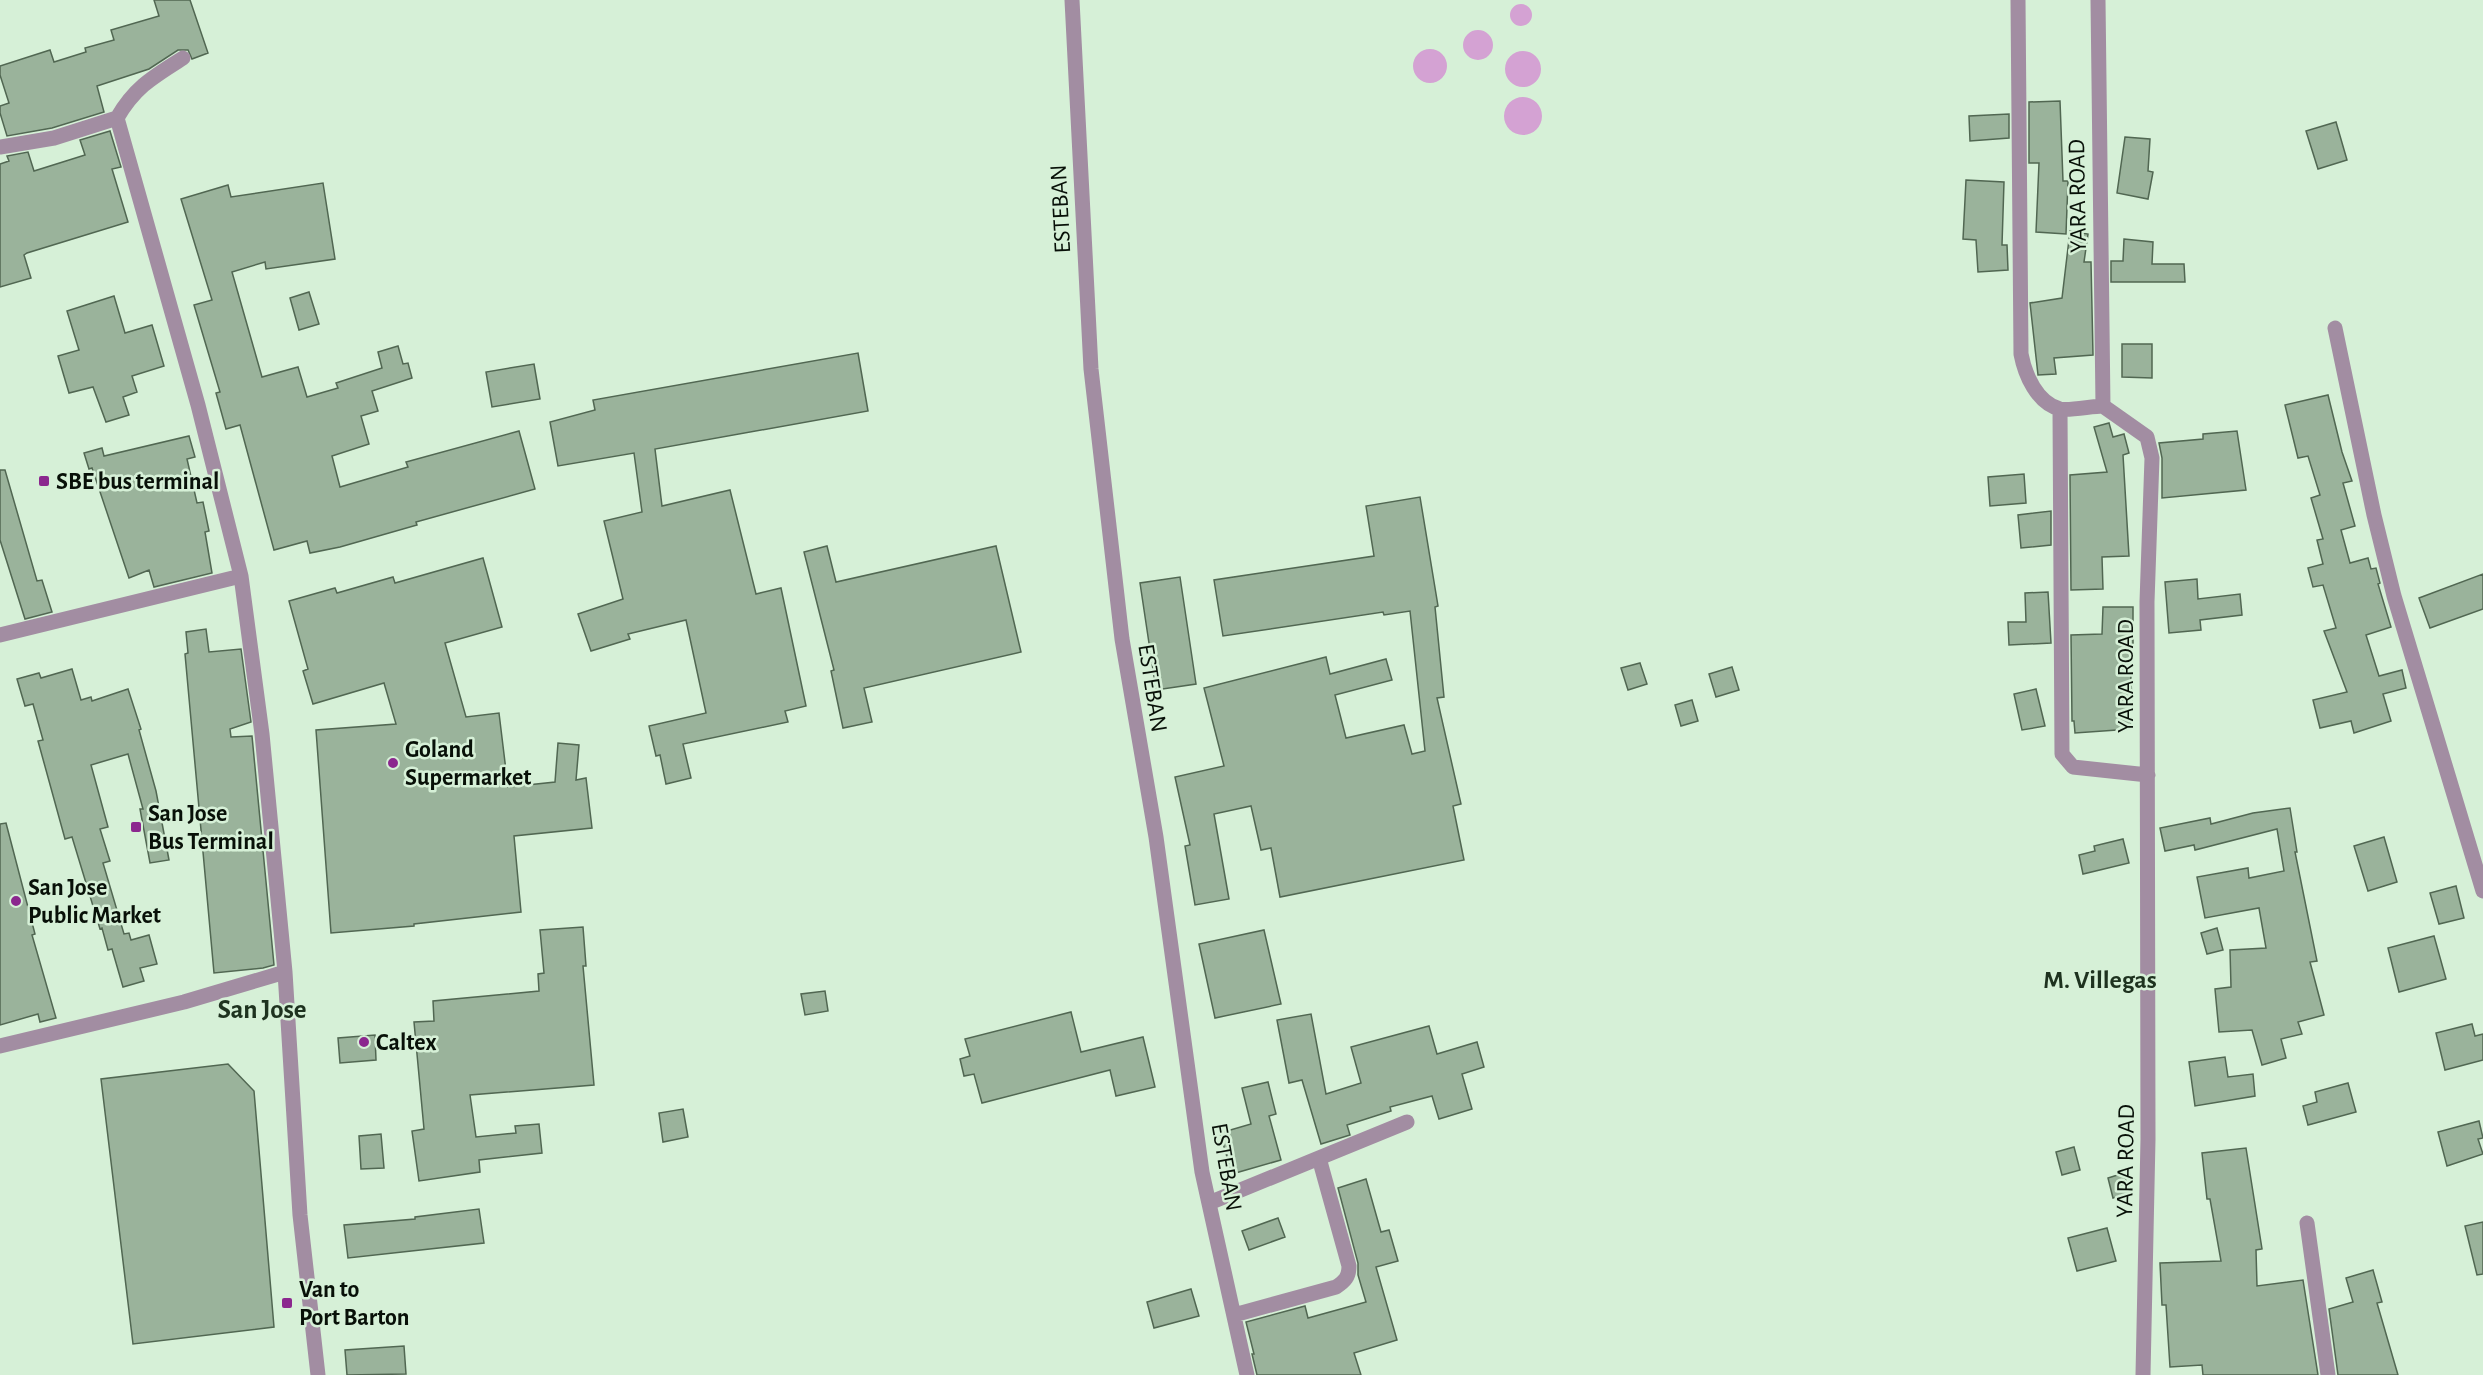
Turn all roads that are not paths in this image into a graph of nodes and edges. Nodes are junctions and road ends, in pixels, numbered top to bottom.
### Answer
1 (1072, 0) edge
2 (2018, 0) edge
3 (2098, 0) edge
4 (183, 58) dead end
5 (117, 118) junction
6 (0, 147) edge
7 (2335, 328) dead end
8 (2103, 406) junction
9 (2060, 409) junction
10 (241, 576) junction
11 (0, 635) edge
12 (2148, 775) junction
13 (2483, 891) edge
14 (285, 972) junction
15 (0, 1046) edge
16 (1407, 1122) dead end
17 (1319, 1158) junction
18 (1209, 1203) junction
19 (2307, 1223) dead end
20 (1234, 1315) junction
21 (318, 1375) edge
22 (1247, 1375) edge
23 (2144, 1375) edge
24 (2328, 1375) edge

1 - 18 street, ESTEBAN
2 - 9 street
3 - 8 street, YARA ROAD
4 - 5 street
5 - 6 street
5 - 10 street
7 - 13 street
8 - 9 street
8 - 12 street, YARA ROAD
9 - 12 street
10 - 11 street
10 - 14 street
12 - 23 street, YARA ROAD
14 - 15 street
14 - 21 street
16 - 17 street
17 - 18 street
17 - 20 street
18 - 20 street, ESTEBAN
19 - 24 street
20 - 22 street, ESTEBAN

